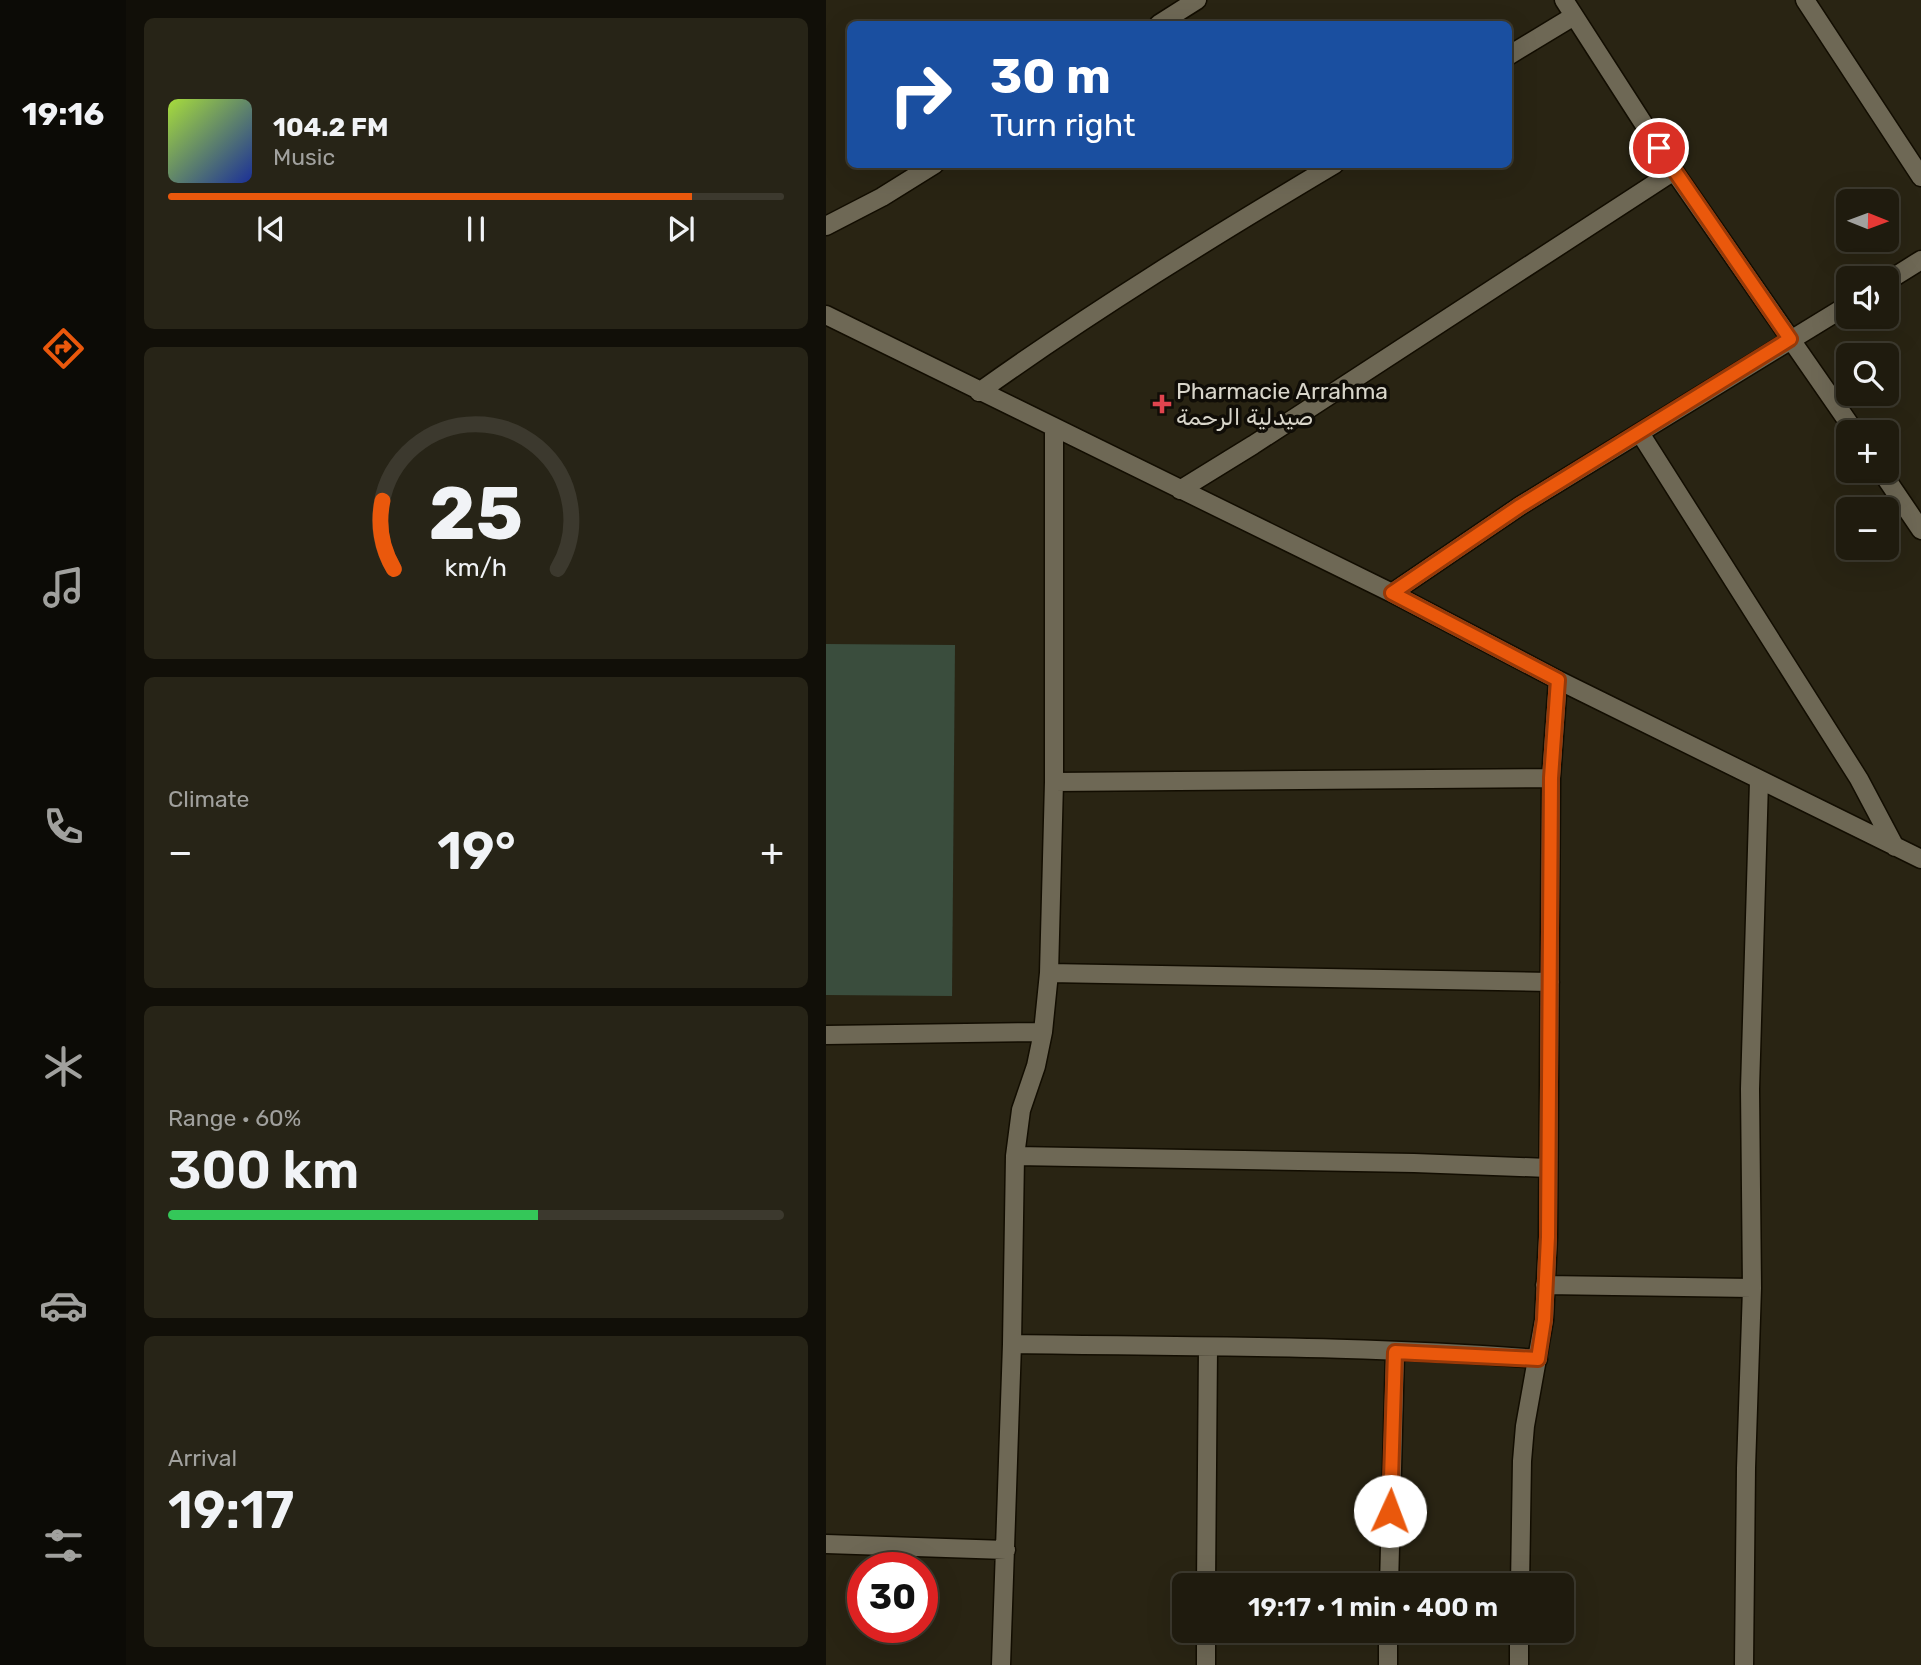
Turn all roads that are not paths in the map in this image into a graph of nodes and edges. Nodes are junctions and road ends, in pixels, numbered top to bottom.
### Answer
1 (1197, 0) edge
2 (1564, 0) edge
3 (1805, 0) edge
4 (1574, 16) junction
5 (1164, 21) edge
6 (1512, 53) edge
7 (929, 168) edge
8 (1328, 168) edge
9 (1674, 171) junction
10 (1921, 177) edge
11 (826, 226) edge
12 (1921, 260) edge
13 (1899, 274) edge
14 (1836, 311) edge
15 (826, 315) edge
16 (1790, 339) junction
17 (979, 392) junction
18 (1847, 420) edge
19 (1054, 429) junction
20 (1640, 433) junction
21 (1889, 483) edge
22 (1180, 490) junction
23 (1921, 530) edge
24 (1392, 593) junction
25 (1558, 680) junction
26 (1551, 778) junction
27 (1759, 781) junction
28 (1054, 782) junction
29 (1895, 847) junction
30 (1921, 859) edge
31 (1049, 973) junction
32 (1550, 982) junction
33 (1043, 1032) junction
34 (826, 1035) edge
35 (1014, 1156) junction
36 (1548, 1168) junction
37 (1545, 1285) junction
38 (1752, 1288) junction
39 (1012, 1344) junction
40 (1208, 1348) junction
41 (1395, 1352) junction
42 (1538, 1359) junction
43 (826, 1544) edge
44 (1006, 1550) junction
45 (1206, 1573) edge
46 (1389, 1573) edge
47 (1520, 1573) edge
48 (1206, 1643) edge
49 (1388, 1643) edge
50 (1519, 1643) edge
51 (1001, 1665) edge
52 (1206, 1665) edge
53 (1388, 1665) edge
54 (1519, 1665) edge
55 (1744, 1665) edge

1 - 5 street
2 - 4 street
3 - 10 street
4 - 6 street
4 - 9 street
7 - 11 street
8 - 17 street
9 - 16 street
9 - 22 street
12 - 13 street
14 - 16 street
15 - 17 street
16 - 18 street
16 - 20 street
17 - 19 street
19 - 22 street
19 - 28 street
20 - 24 street
20 - 29 street
21 - 23 street
22 - 24 street
24 - 25 street
25 - 26 street
25 - 27 street
26 - 28 street
26 - 32 street
27 - 29 street
27 - 38 street
28 - 31 street
29 - 30 street
31 - 32 street
31 - 33 street
32 - 36 street
33 - 34 street
33 - 35 street
35 - 36 street
35 - 39 street
36 - 37 street
37 - 38 street
37 - 42 street
38 - 55 street
39 - 40 street
39 - 44 street
40 - 41 street
40 - 45 street
41 - 42 street
41 - 46 street
42 - 47 street
43 - 44 street
44 - 51 street
48 - 52 street
49 - 53 street
50 - 54 street

